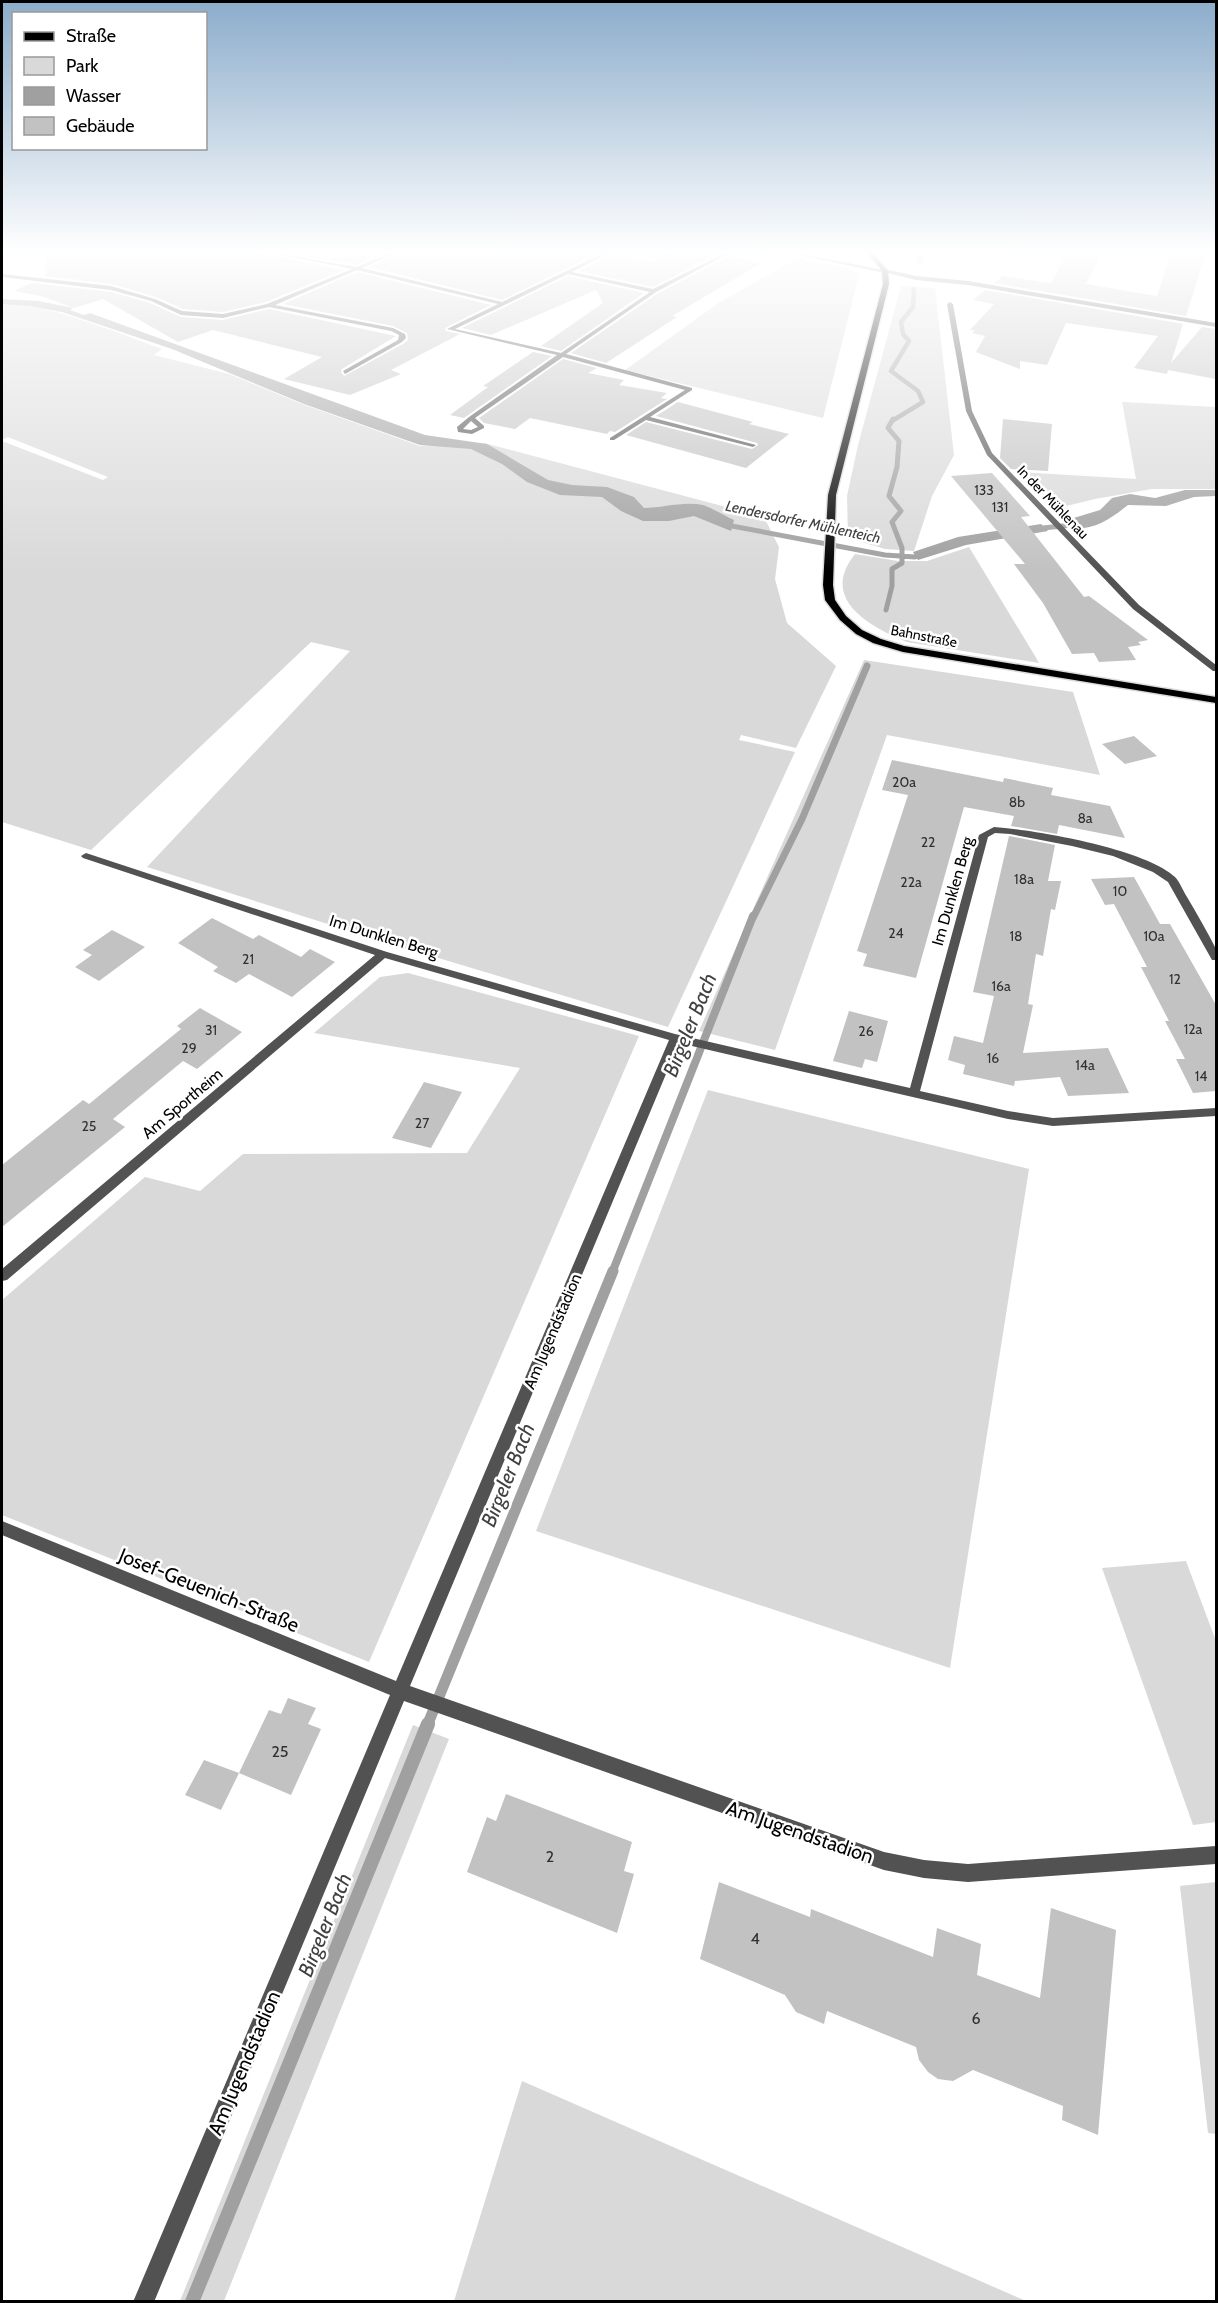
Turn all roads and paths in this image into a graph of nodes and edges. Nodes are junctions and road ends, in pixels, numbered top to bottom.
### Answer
1 (372, 356) edge
2 (558, 356) edge
3 (560, 356) edge
4 (867, 356) edge
5 (959, 356) edge
6 (345, 372) dead end
7 (471, 418) dead end
8 (645, 418) junction
9 (612, 439) dead end
10 (753, 446) dead end
11 (1216, 669) edge
12 (1216, 700) edge
13 (86, 856) dead end
14 (383, 954) junction
15 (1216, 957) edge
16 (675, 1038) junction
17 (914, 1093) junction
18 (1216, 1112) edge
19 (2, 1276) edge
20 (2, 1528) edge
21 (400, 1691) junction
22 (1216, 1855) edge
23 (143, 2301) edge

1 - 6 street
2 - 7 street
3 - 8 street
4 - 12 main road, Bahnstraße
5 - 11 street, In der Mühlenau
8 - 9 street
8 - 10 street
13 - 14 street, Im Dunklen Berg
14 - 16 street, Im Dunklen Berg
14 - 19 street, Am Sportheim
15 - 17 street, Im Dunklen Berg
16 - 17 street, Im Dunklen Berg
16 - 21 street, Am Jugendstadion
17 - 18 street
20 - 21 street, Josef-Geuenich-Straße
21 - 22 street, Am Jugendstadion
21 - 23 street, Am Jugendstadion

